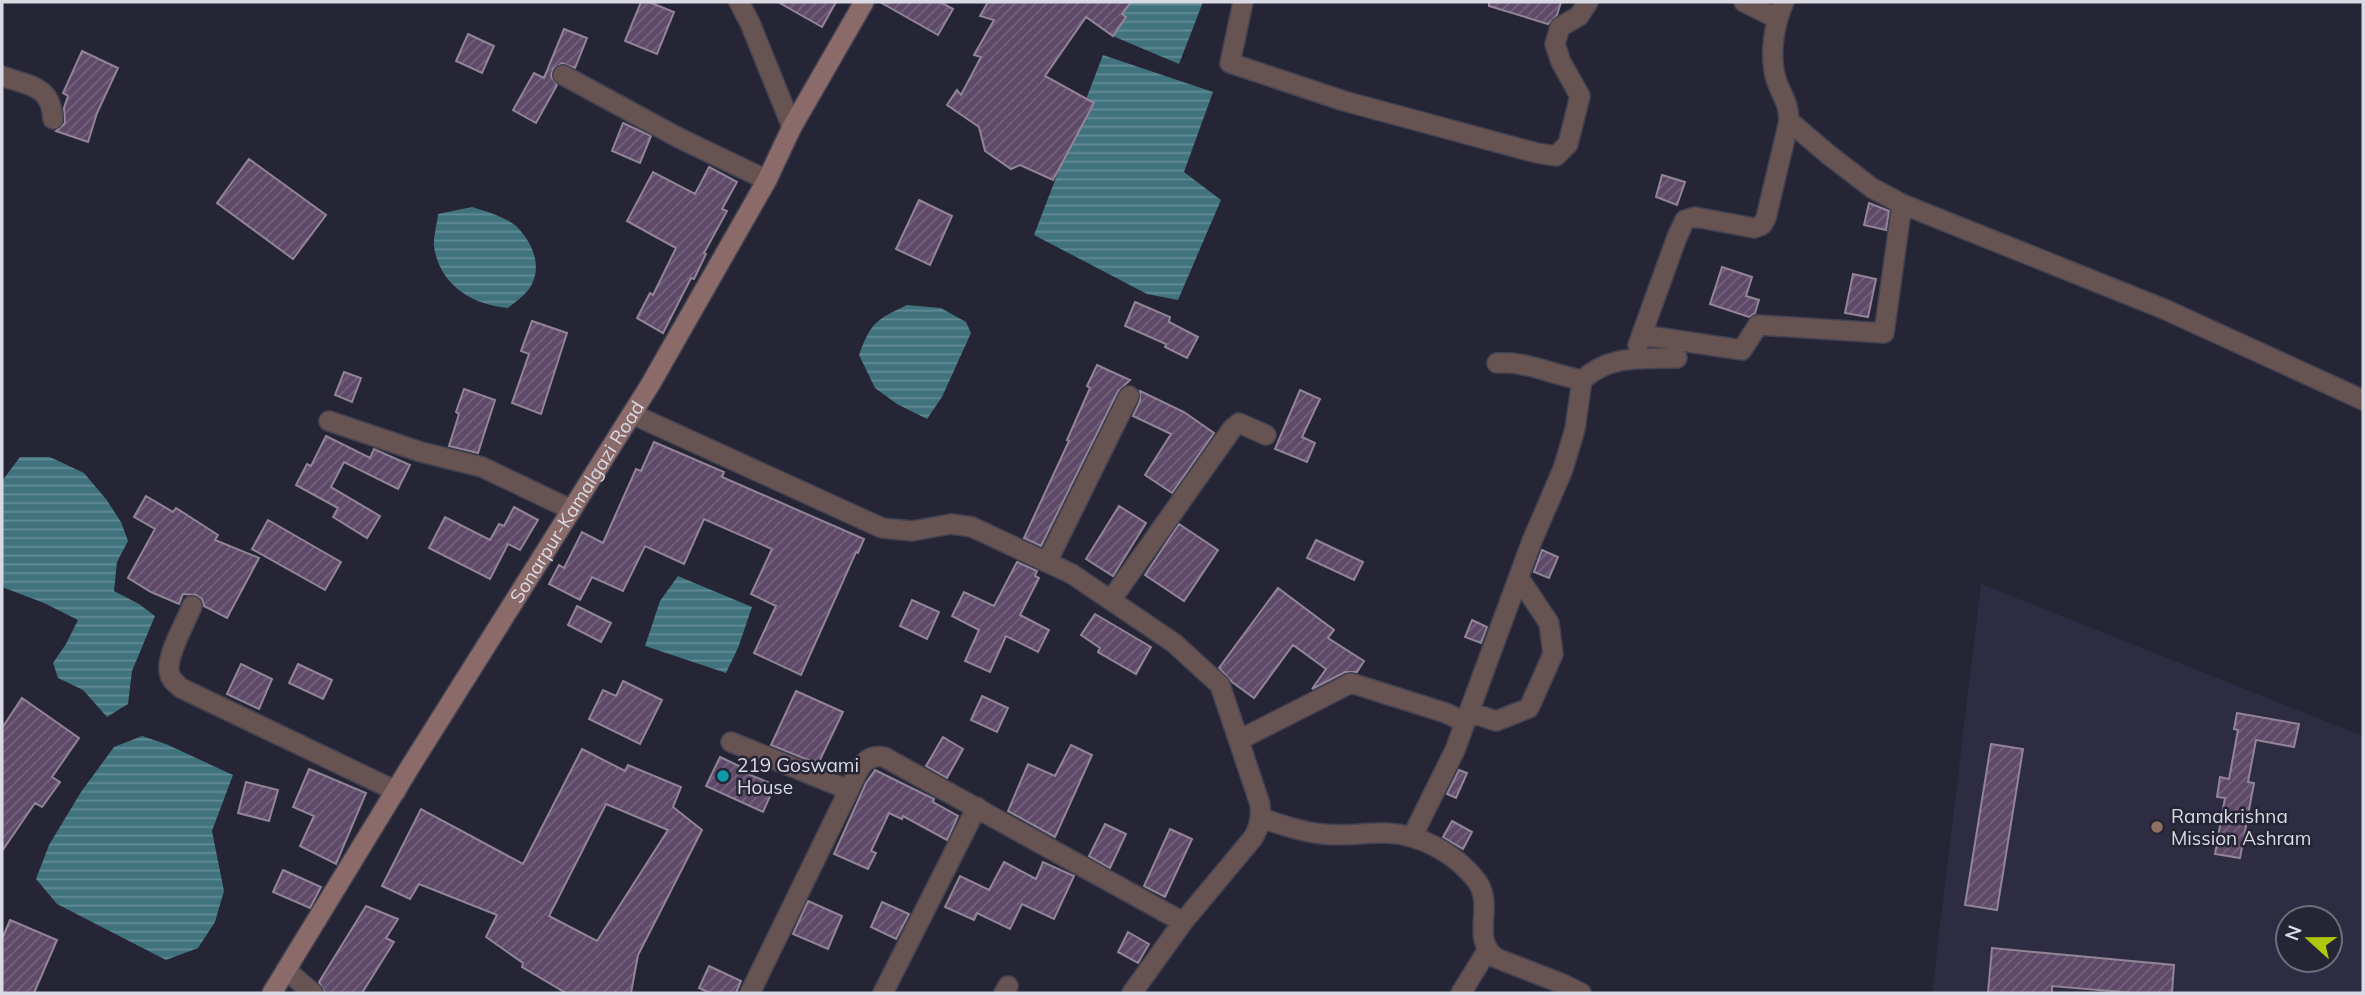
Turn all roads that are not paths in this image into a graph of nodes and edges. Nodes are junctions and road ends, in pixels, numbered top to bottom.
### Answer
1 (739, 2) edge
2 (864, 2) edge
3 (1243, 2) edge
4 (1588, 2) edge
5 (1744, 2) edge
6 (1780, 10) edge
7 (563, 75) dead end
8 (2, 76) edge
9 (53, 119) dead end
10 (1789, 121) junction
11 (792, 127) junction
12 (767, 180) junction
13 (1902, 204) junction
14 (1642, 335) junction
15 (1677, 358) dead end
16 (1633, 359) junction
17 (1497, 363) dead end
18 (1581, 380) junction
19 (1129, 396) dead end
20 (2363, 400) edge
21 (632, 414) junction
22 (329, 421) dead end
23 (1266, 435) dead end
24 (572, 510) junction
25 (1047, 562) junction
26 (1519, 578) junction
27 (1111, 600) junction
28 (192, 606) dead end
29 (1466, 719) junction
30 (1239, 740) junction
31 (731, 742) dead end
32 (849, 790) junction
33 (396, 791) junction
34 (977, 807) junction
35 (1261, 818) junction
36 (1412, 837) junction
37 (1183, 922) junction
38 (1487, 951) junction
39 (286, 970) junction
40 (272, 993) edge
41 (313, 993) edge
42 (750, 993) edge
43 (883, 993) edge
44 (1132, 993) edge
45 (1461, 993) edge
46 (1581, 993) edge

1 - 11 street
2 - 11 main road, Sonarpur-Kamalgazi Road
3 - 4 street
5 - 6 street
6 - 10 street
7 - 12 street
8 - 9 street
10 - 13 street
10 - 14 street
11 - 12 main road, Sonarpur-Kamalgazi Road
12 - 21 main road, Sonarpur-Kamalgazi Road
13 - 14 street
13 - 20 street
14 - 16 street
15 - 16 street
16 - 18 street
17 - 18 street
18 - 26 street
19 - 25 street
21 - 24 main road, Sonarpur-Kamalgazi Road
21 - 25 street
22 - 24 street
23 - 27 street
24 - 33 main road, Sonarpur-Kamalgazi Road
25 - 27 street
26 - 29 street
26 - 29 street
27 - 30 street
28 - 33 street
29 - 30 street
29 - 36 street
30 - 35 street
31 - 32 street
32 - 34 street
32 - 42 street
33 - 39 main road, Sonarpur-Kamalgazi Road
34 - 37 street
34 - 43 street
35 - 36 street
35 - 37 street
36 - 38 street
37 - 44 street
38 - 45 street
38 - 46 street
39 - 40 main road, Sonarpur-Kamalgazi Road
39 - 41 street

